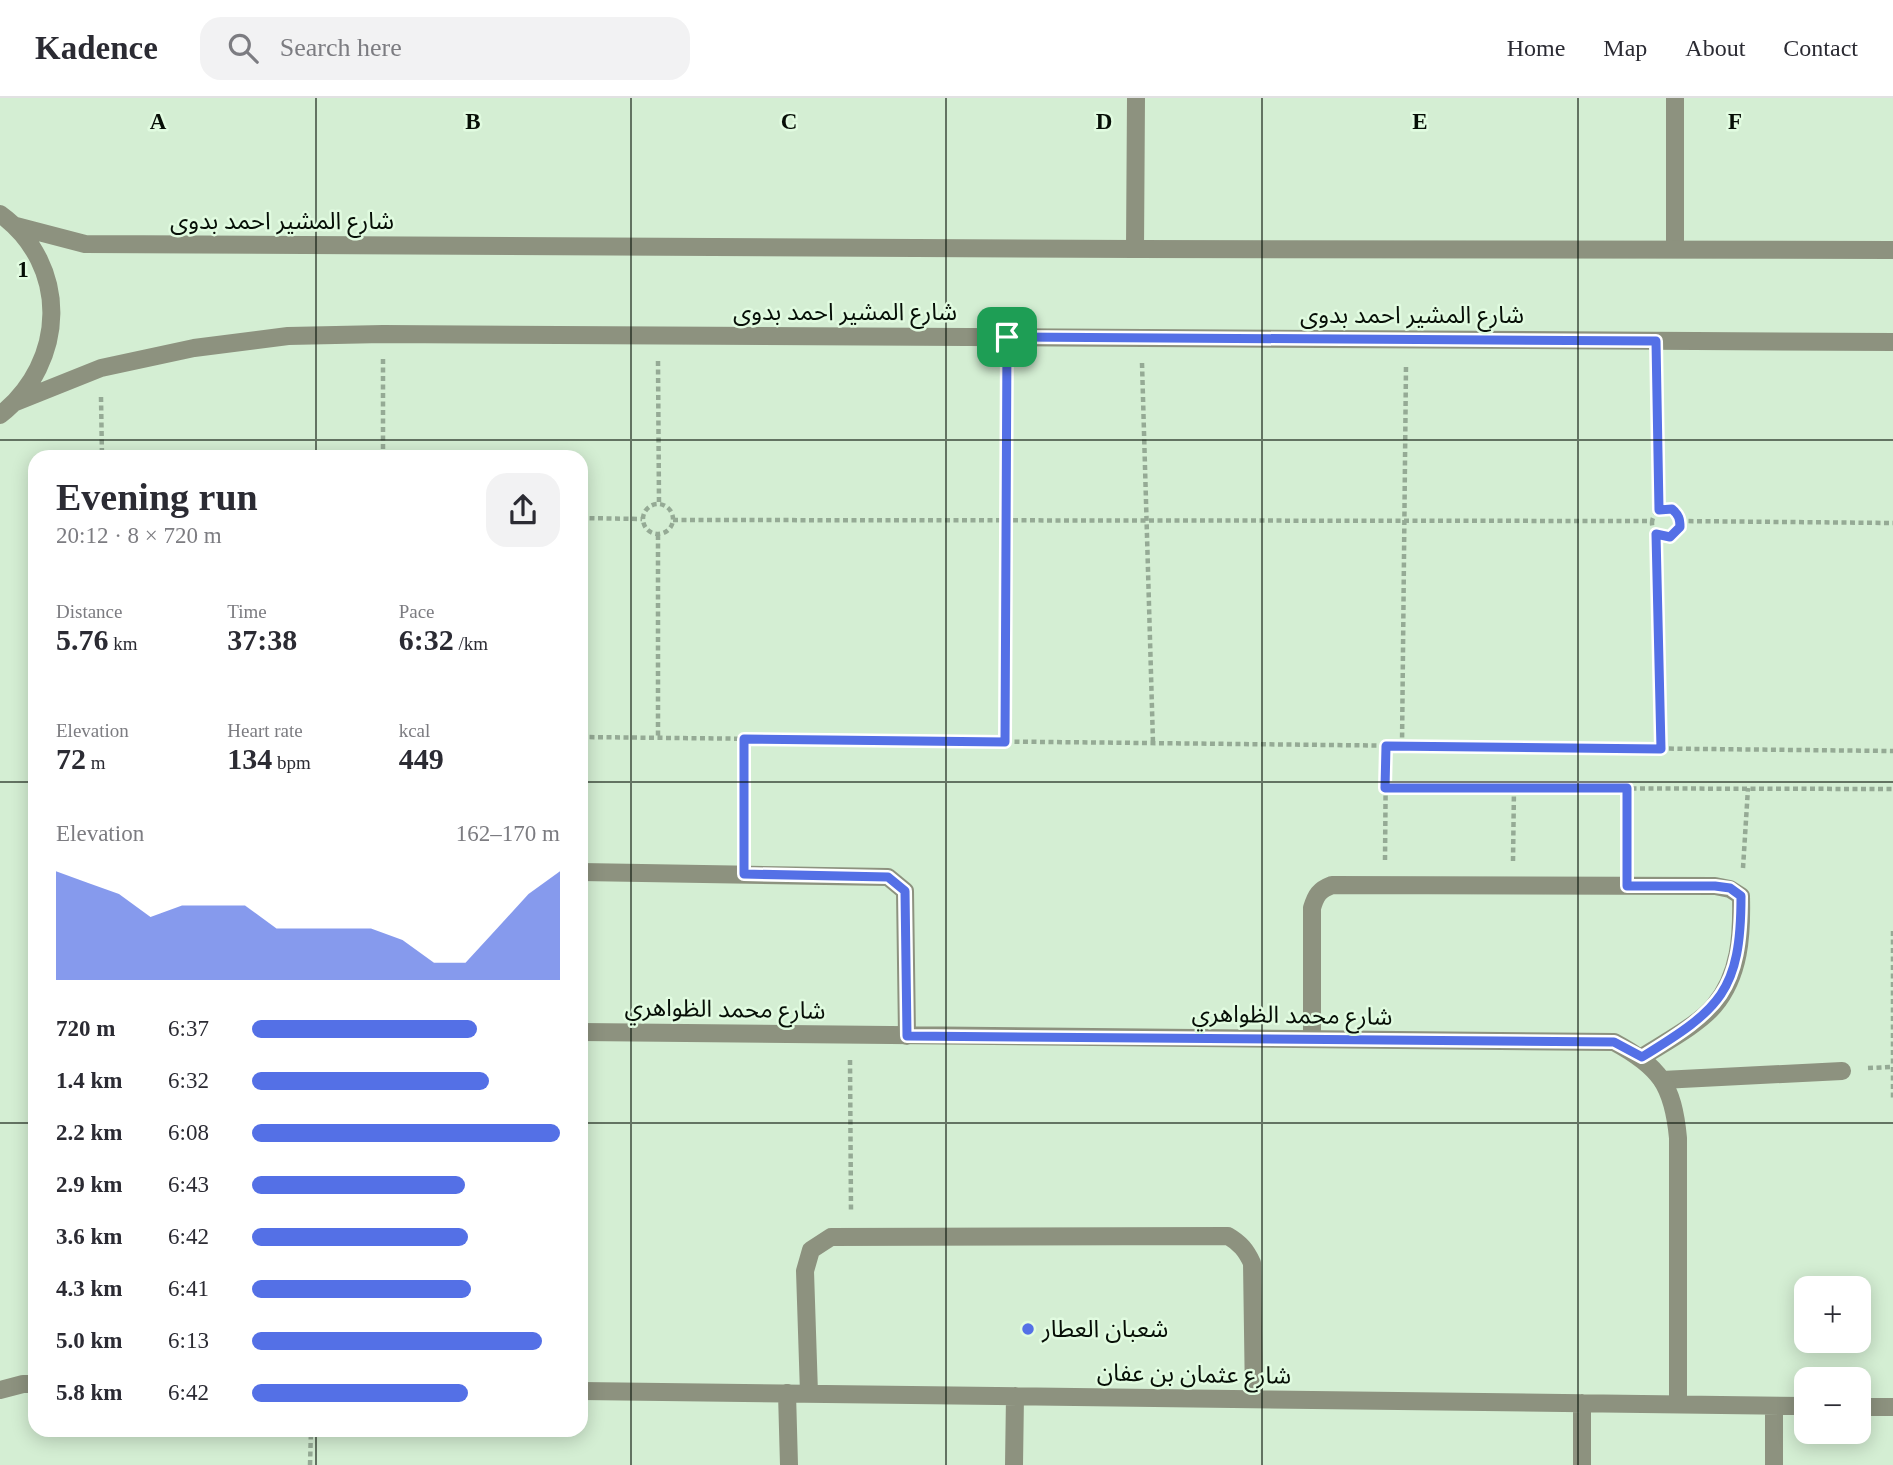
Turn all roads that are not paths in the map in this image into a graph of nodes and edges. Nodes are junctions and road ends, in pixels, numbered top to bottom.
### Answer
1 (1136, 98) edge
2 (1675, 98) edge
3 (0, 214) edge
4 (16, 226) junction
5 (1675, 248) junction
6 (1135, 250) junction
7 (1893, 250) edge
8 (1893, 342) edge
9 (16, 402) junction
10 (0, 415) edge
11 (588, 872) edge
12 (588, 1032) edge
13 (907, 1036) junction
14 (1312, 1039) junction
15 (1642, 1057) junction
16 (1842, 1070) dead end
17 (1662, 1080) junction
18 (28, 1384) edge
19 (0, 1390) edge
20 (588, 1391) edge
21 (788, 1393) junction
22 (809, 1394) junction
23 (1015, 1396) junction
24 (1254, 1399) junction
25 (1582, 1403) junction
26 (1678, 1404) junction
27 (1774, 1406) junction
28 (1794, 1406) edge
29 (1871, 1407) edge
30 (1893, 1407) edge
31 (789, 1465) edge
32 (1014, 1465) edge
33 (1583, 1465) edge
34 (1774, 1465) edge

1 - 6 street
2 - 5 street
3 - 4 street
4 - 6 street, شارع المشير احمد بدوى
4 - 9 street
5 - 6 street, شارع المشير احمد بدوى
5 - 7 street, شارع المشير احمد بدوى
8 - 9 street, شارع المشير احمد بدوى
9 - 10 street
11 - 13 street
12 - 13 street, شارع محمد الظواهري
13 - 14 street, شارع محمد الظواهري
14 - 15 street, شارع محمد الظواهري
14 - 15 street
15 - 17 street, شارع محمد الظواهري
16 - 17 street
17 - 26 street, شارع محمد الظواهري
18 - 19 street
20 - 21 street, شارع عثمان بن عفان
21 - 22 street, شارع عثمان بن عفان
21 - 31 street
22 - 23 street, شارع عثمان بن عفان
22 - 24 street
23 - 24 street, شارع عثمان بن عفان
23 - 32 street
24 - 25 street, شارع عثمان بن عفان
25 - 26 street, شارع عثمان بن عفان
25 - 33 street
26 - 27 street, شارع عثمان بن عفان
27 - 28 street, شارع عثمان بن عفان
27 - 34 street
29 - 30 street

